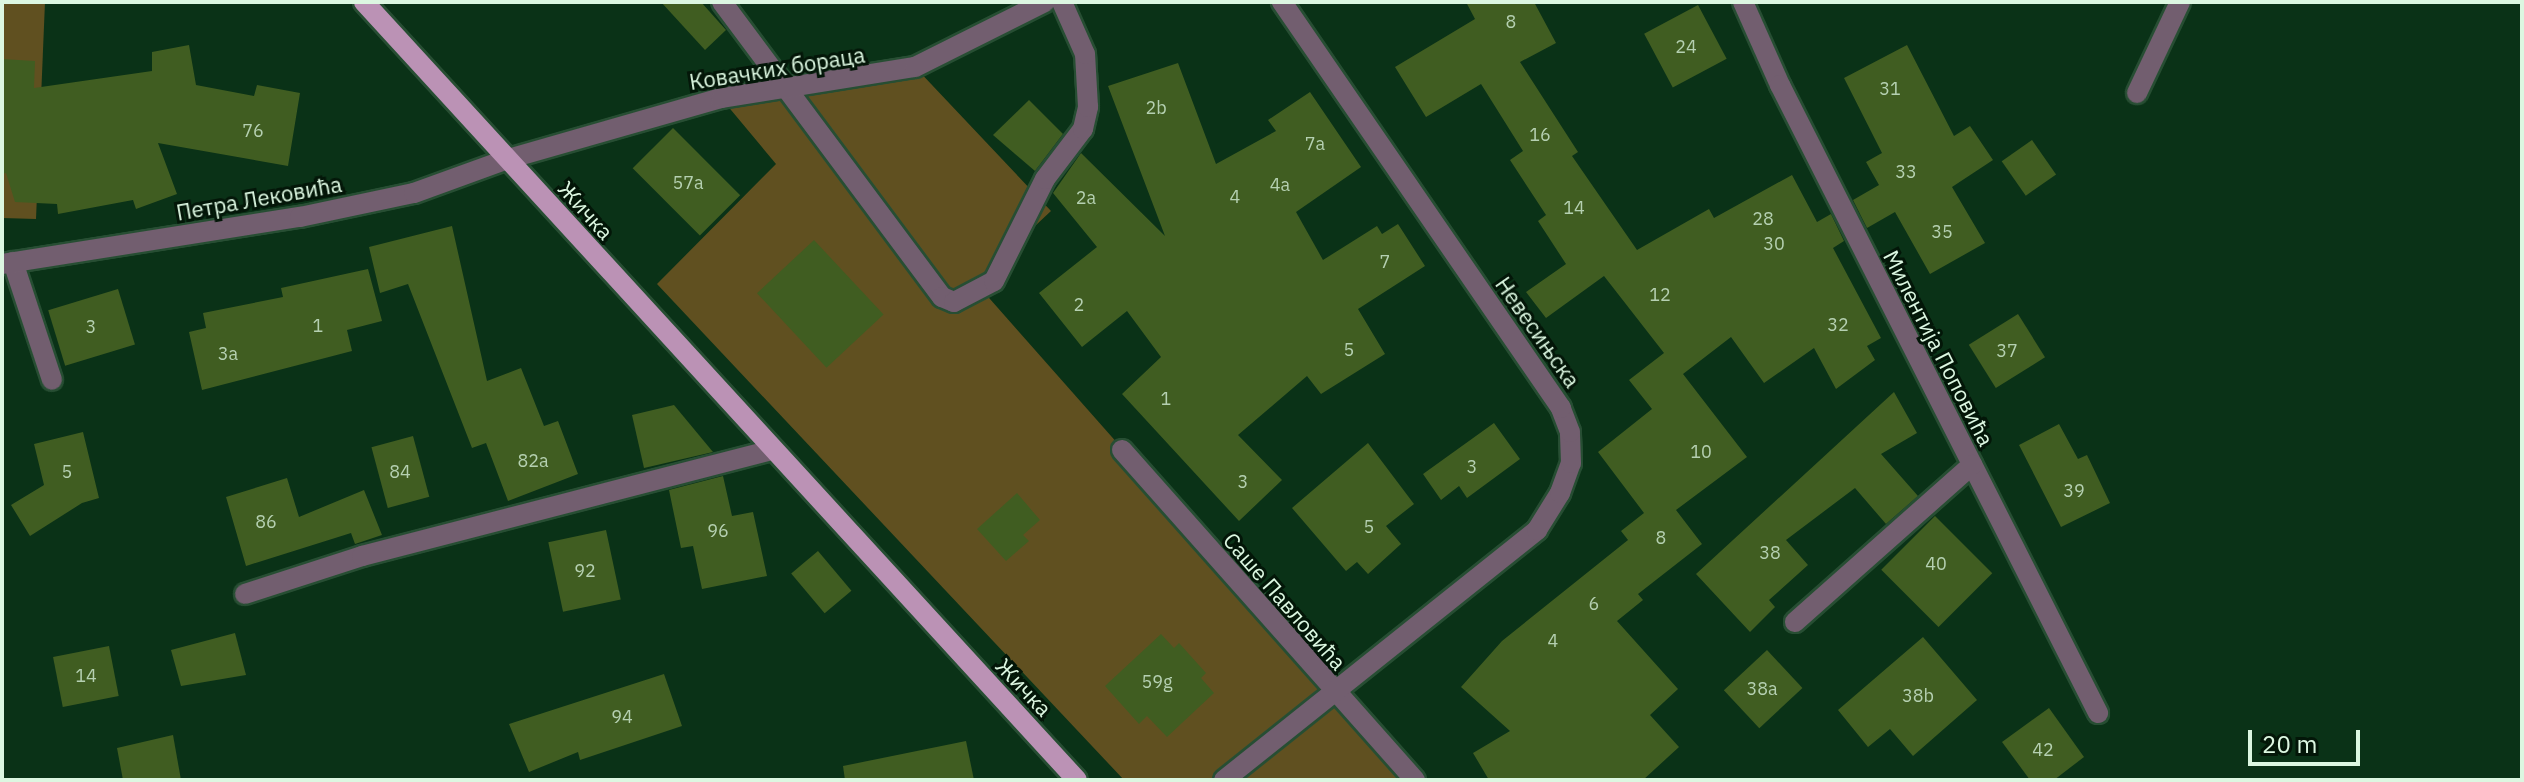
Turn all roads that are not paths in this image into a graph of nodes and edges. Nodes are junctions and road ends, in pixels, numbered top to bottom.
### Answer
1 (364, 2) edge
2 (722, 2) edge
3 (1045, 2) edge
4 (1062, 2) edge
5 (1282, 2) edge
6 (1743, 2) edge
7 (2180, 2) edge
8 (790, 88) junction
9 (2137, 93) dead end
10 (508, 159) junction
11 (8, 263) edge
12 (52, 380) dead end
13 (773, 450) junction
14 (1122, 450) dead end
15 (1972, 465) junction
16 (245, 594) dead end
17 (1795, 622) dead end
18 (1334, 694) junction
19 (2098, 713) dead end
20 (1077, 780) edge
21 (1224, 780) edge
22 (1415, 780) edge

1 - 10 main road, Жичка
2 - 8 street
3 - 8 street, Ковачких бораца
4 - 8 street
5 - 18 street, Невесињска
6 - 15 street, Милентија Поповића
7 - 9 street
8 - 10 street, Ковачких бораца
10 - 11 street, Петра Лековића
10 - 13 main road, Жичка
11 - 12 street, Петра Лековића
13 - 16 street
13 - 20 main road, Жичка
14 - 18 street, Саше Павловића
15 - 17 street
15 - 19 street, Милентија Поповића
18 - 21 street, Невесињска
18 - 22 street, Саше Павловића

